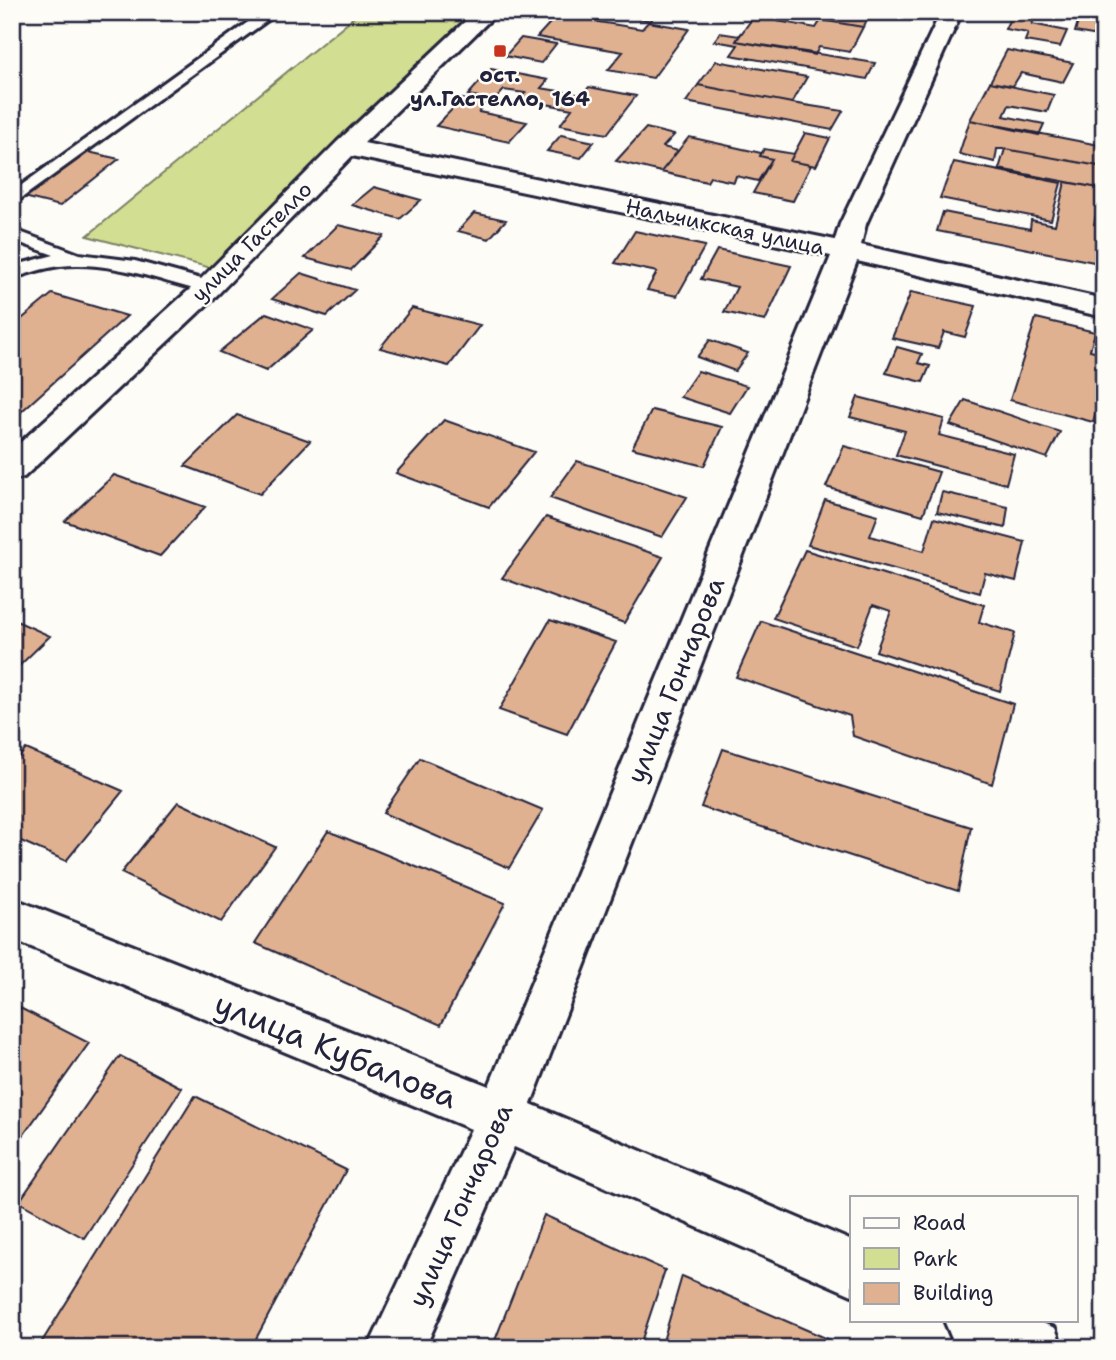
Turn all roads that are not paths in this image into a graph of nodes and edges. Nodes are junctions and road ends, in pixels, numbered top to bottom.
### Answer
1 (272, 12) edge
2 (488, 12) edge
3 (952, 12) edge
4 (346, 147) junction
5 (12, 200) edge
6 (12, 234) edge
7 (845, 252) junction
8 (72, 256) junction
9 (12, 272) edge
10 (209, 287) junction
11 (1104, 307) edge
12 (12, 469) edge
13 (12, 918) edge
14 (501, 1116) junction
15 (850, 1267) edge
16 (976, 1322) edge
17 (396, 1348) edge
18 (1035, 1348) edge

1 - 5 lane
2 - 4 street, улица Гастелло
3 - 7 street, улица Гончарова
4 - 7 street, Нальчикская улица
4 - 10 street, улица Гастелло
6 - 8 lane
7 - 11 street, Нальчикская улица
7 - 14 street, улица Гончарова
8 - 9 lane
8 - 10 lane
10 - 12 street, улица Гастелло
13 - 14 street, улица Кубалова
14 - 15 street, улица Кубалова
14 - 17 street, улица Гончарова
16 - 18 street

